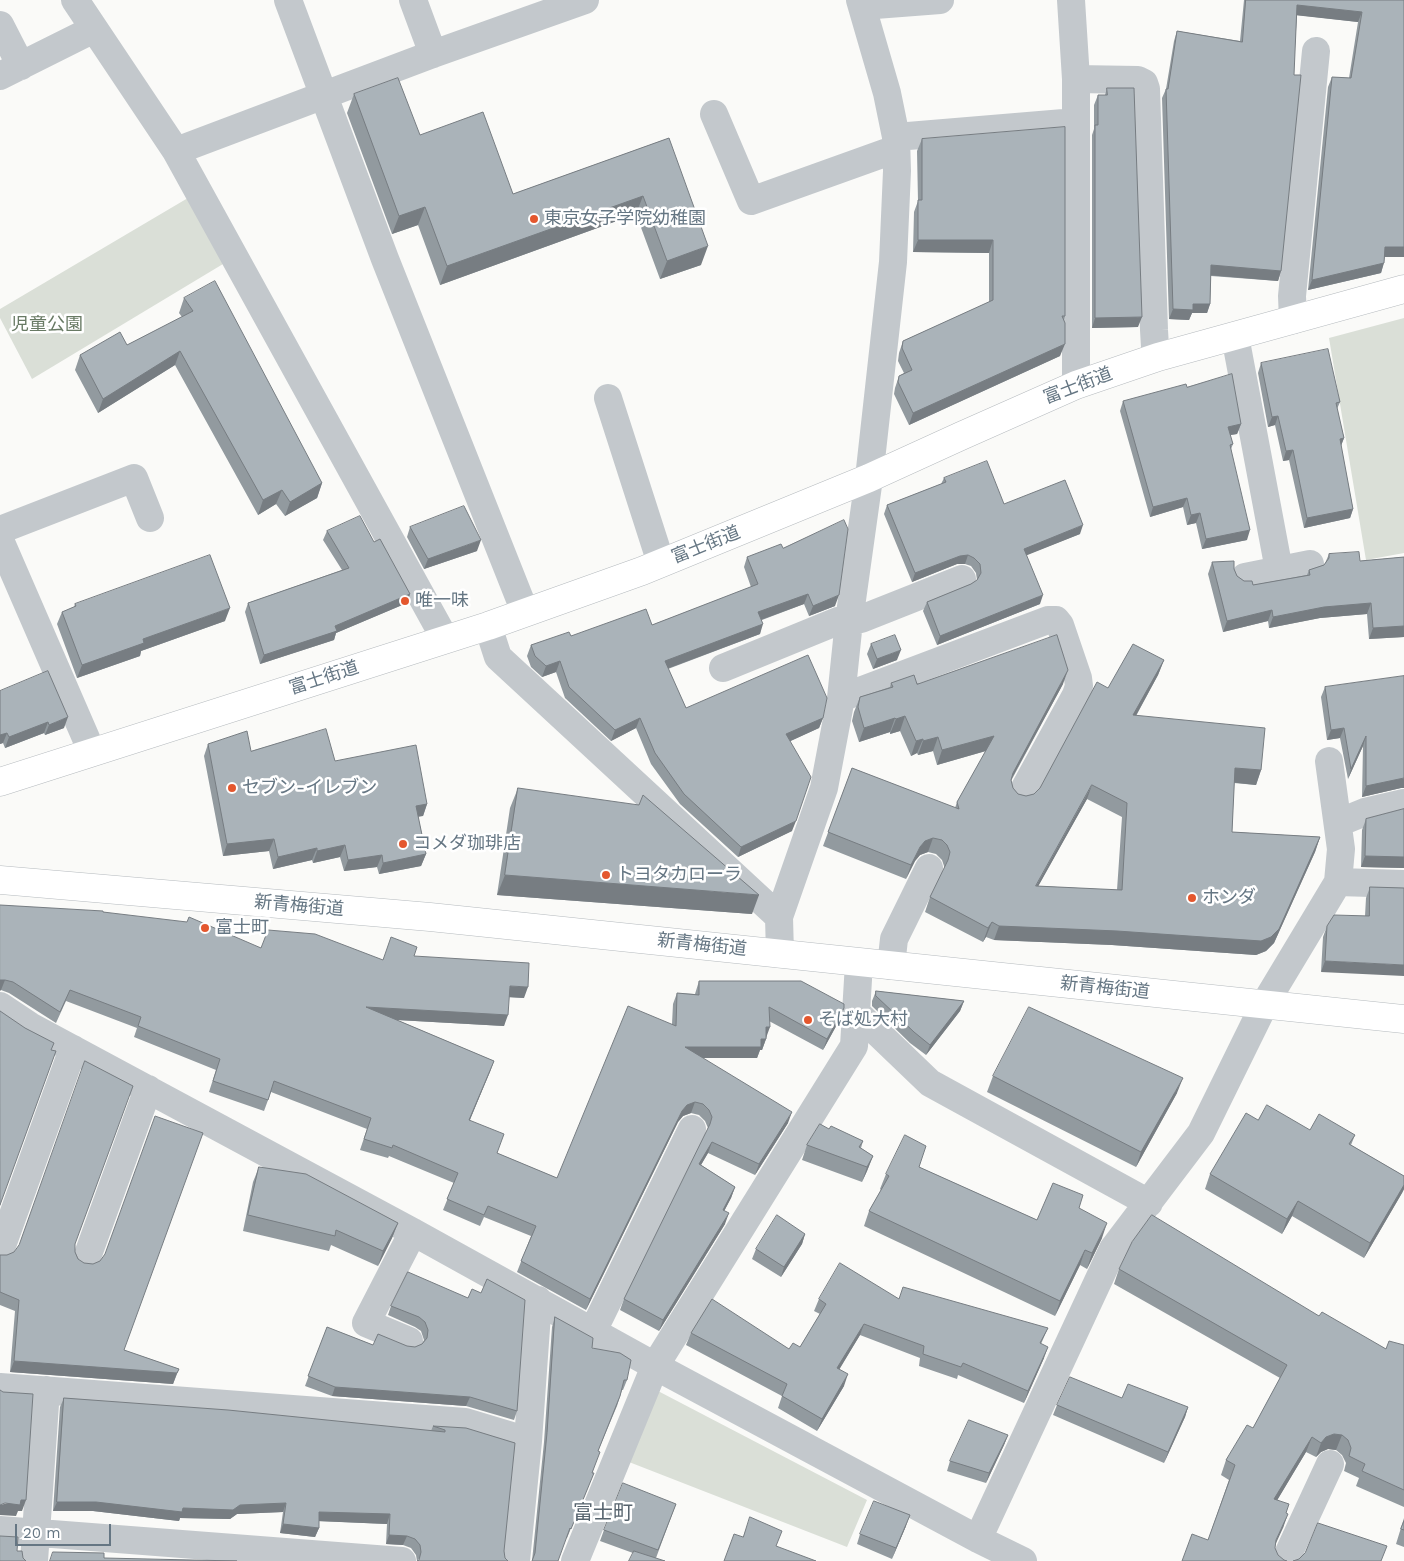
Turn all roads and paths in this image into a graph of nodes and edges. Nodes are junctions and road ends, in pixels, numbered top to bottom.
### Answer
1 (76, 0) edge
2 (288, 0) edge
3 (414, 0) edge
4 (585, 0) edge
5 (940, 0) edge
6 (1071, 0) edge
7 (861, 3) edge
8 (0, 25) edge
9 (94, 29) junction
10 (1316, 51) dead end
11 (433, 54) junction
12 (11, 71) edge
13 (1076, 79) junction
14 (323, 95) junction
15 (714, 114) dead end
16 (1076, 122) junction
17 (896, 143) junction
18 (176, 151) junction
19 (1404, 289) edge
20 (1293, 320) junction
21 (1235, 336) junction
22 (1158, 358) junction
23 (1076, 385) junction
24 (608, 398) dead end
25 (869, 478) junction
26 (150, 518) dead end
27 (0, 530) edge
28 (0, 540) edge
29 (662, 563) junction
30 (1310, 564) dead end
31 (1279, 570) junction
32 (1245, 577) dead end
33 (962, 579) dead end
34 (525, 612) junction
35 (849, 621) junction
36 (488, 626) junction
37 (445, 639) junction
38 (723, 668) dead end
39 (842, 698) junction
40 (92, 752) junction
41 (1329, 761) dead end
42 (1, 782) edge
43 (1021, 795) edge
44 (1404, 802) edge
45 (1338, 824) junction
46 (929, 868) dead end
47 (6, 876) edge
48 (1338, 882) junction
49 (1404, 884) edge
50 (779, 917) junction
51 (780, 954) junction
52 (859, 963) junction
53 (891, 966) junction
54 (1264, 1005) junction
55 (0, 1006) edge
56 (857, 1013) junction
57 (1404, 1019) edge
58 (73, 1049) junction
59 (148, 1089) junction
60 (692, 1129) dead end
61 (1149, 1203) junction
62 (413, 1232) junction
63 (0, 1251) edge
64 (86, 1260) dead end
65 (538, 1300) junction
66 (593, 1331) junction
67 (409, 1341) dead end
68 (654, 1366) junction
69 (0, 1387) edge
70 (46, 1390) junction
71 (528, 1441) junction
72 (1330, 1464) dead end
73 (0, 1530) edge
74 (36, 1533) junction
75 (978, 1540) junction
76 (34, 1561) edge
77 (402, 1561) edge
78 (516, 1561) edge
79 (575, 1561) edge
80 (1023, 1561) edge
81 (1285, 1561) edge

1 - 9 street
2 - 14 street
3 - 11 street
4 - 11 street
5 - 7 street
6 - 13 street
7 - 17 street
8 - 12 street
9 - 12 street
9 - 18 street
10 - 20 street
11 - 14 street
13 - 16 street
13 - 22 street
14 - 18 street
14 - 34 street
15 - 17 street
16 - 17 street
16 - 23 street
17 - 25 street
18 - 37 street
19 - 20 main road, 富士街道
20 - 21 main road, 富士街道
21 - 22 main road, 富士街道
21 - 31 street
22 - 23 main road, 富士街道
23 - 25 main road, 富士街道
24 - 29 street
25 - 29 main road, 富士街道
25 - 35 street
26 - 27 street
28 - 40 street
29 - 34 main road, 富士街道
30 - 31 street
31 - 32 street
33 - 35 street
34 - 36 main road, 富士街道
35 - 38 street
35 - 39 street
36 - 37 main road, 富士街道
36 - 50 street
37 - 40 main road, 富士街道
39 - 43 street
39 - 50 street
40 - 42 main road, 富士街道
41 - 45 street
44 - 45 street
45 - 48 street
46 - 53 street
47 - 51 main road, 新青梅街道
48 - 49 street
48 - 54 street
50 - 51 street
51 - 52 main road, 新青梅街道
52 - 53 main road, 新青梅街道
52 - 56 street
53 - 54 main road, 新青梅街道
54 - 57 main road, 新青梅街道
54 - 61 street
55 - 58 street
56 - 61 street
56 - 68 street
58 - 59 street
58 - 63 street
59 - 62 street
59 - 64 street
60 - 66 street
61 - 75 street
62 - 65 street
62 - 67 street
65 - 66 street
65 - 71 street
66 - 68 street
68 - 75 street
68 - 79 street
69 - 70 street
70 - 71 street
70 - 74 street
71 - 78 street
72 - 81 street
73 - 74 street
74 - 76 street
74 - 77 street
75 - 80 street

